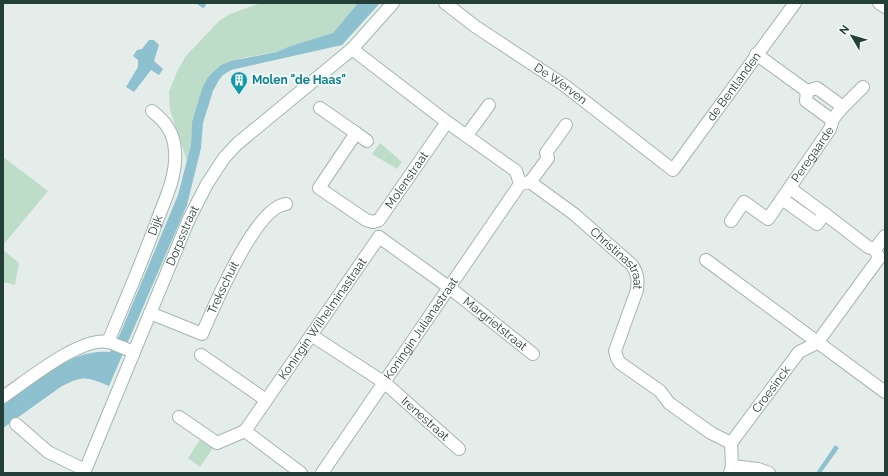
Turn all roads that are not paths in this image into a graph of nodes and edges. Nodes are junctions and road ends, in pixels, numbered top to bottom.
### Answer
1 (393, 3) edge
2 (444, 3) edge
3 (794, 3) edge
4 (879, 3) edge
5 (885, 8) edge
6 (352, 49) junction
7 (756, 54) junction
8 (863, 87) dead end
9 (807, 91) junction
10 (489, 105) dead end
11 (320, 108) dead end
12 (152, 111) dead end
13 (837, 114) junction
14 (447, 122) junction
15 (566, 125) dead end
16 (356, 134) junction
17 (467, 135) junction
18 (367, 141) dead end
19 (673, 170) joint
20 (526, 183) junction
21 (790, 188) junction
22 (782, 199) junction
23 (286, 204) dead end
24 (825, 214) junction
25 (731, 221) dead end
26 (373, 222) junction
27 (885, 236) edge
28 (379, 237) junction
29 (880, 256) edge
30 (706, 260) dead end
31 (450, 288) junction
32 (150, 313) junction
33 (312, 334) junction
34 (110, 343) junction
35 (817, 343) junction
36 (129, 351) junction
37 (533, 354) dead end
38 (201, 355) dead end
39 (385, 383) junction
40 (885, 392) edge
41 (3, 397) edge
42 (266, 400) junction
43 (179, 417) dead end
44 (16, 424) dead end
45 (244, 431) junction
46 (731, 444) junction
47 (459, 449) dead end
48 (731, 470) edge
49 (85, 471) edge
50 (301, 473) edge
51 (322, 473) edge
52 (769, 473) edge

1 - 6 street, Dorpsstraat
2 - 19 street, De Werven
3 - 7 street, de Bentlanden
4 - 5 street
6 - 14 street, Christinastraat
6 - 32 street, Dorpsstraat
7 - 9 street
7 - 19 street, de Bentlanden
8 - 13 street, Peregaarde
9 - 13 street
9 - 13 street
10 - 17 street
11 - 16 street
12 - 34 street, Dijk
13 - 21 street, Peregaarde
14 - 17 street, Christinastraat
14 - 26 street, Molenstraat
15 - 20 street
16 - 18 street
16 - 26 street
17 - 20 street, Christinastraat
20 - 31 street, Koningin Julianastraat
20 - 46 street, Christinastraat
21 - 22 street, Peregaarde
21 - 24 street, Peregaarde
22 - 24 street
22 - 25 street, Peregaarde
23 - 32 street, Trekschuit
24 - 29 street
26 - 28 street
27 - 29 street, Croesinck
28 - 31 street, Margrietstraat
28 - 33 street, Koningin Wilhelminastraat
29 - 35 street, Croesinck
30 - 35 street
31 - 37 street, Margrietstraat
31 - 39 street, Koningin Julianastraat
32 - 36 street, Dorpsstraat
33 - 39 street, Irenestraat
33 - 42 street, Koningin Wilhelminastraat
34 - 36 street
34 - 41 street
35 - 40 street
35 - 46 street, Croesinck
36 - 49 street, Dorpsstraat
38 - 42 street
39 - 47 street, Irenestraat
39 - 51 street, Koningin Julianastraat
42 - 45 street, Koningin Wilhelminastraat
43 - 45 street
44 - 49 street
45 - 50 street
46 - 48 street
48 - 52 street

